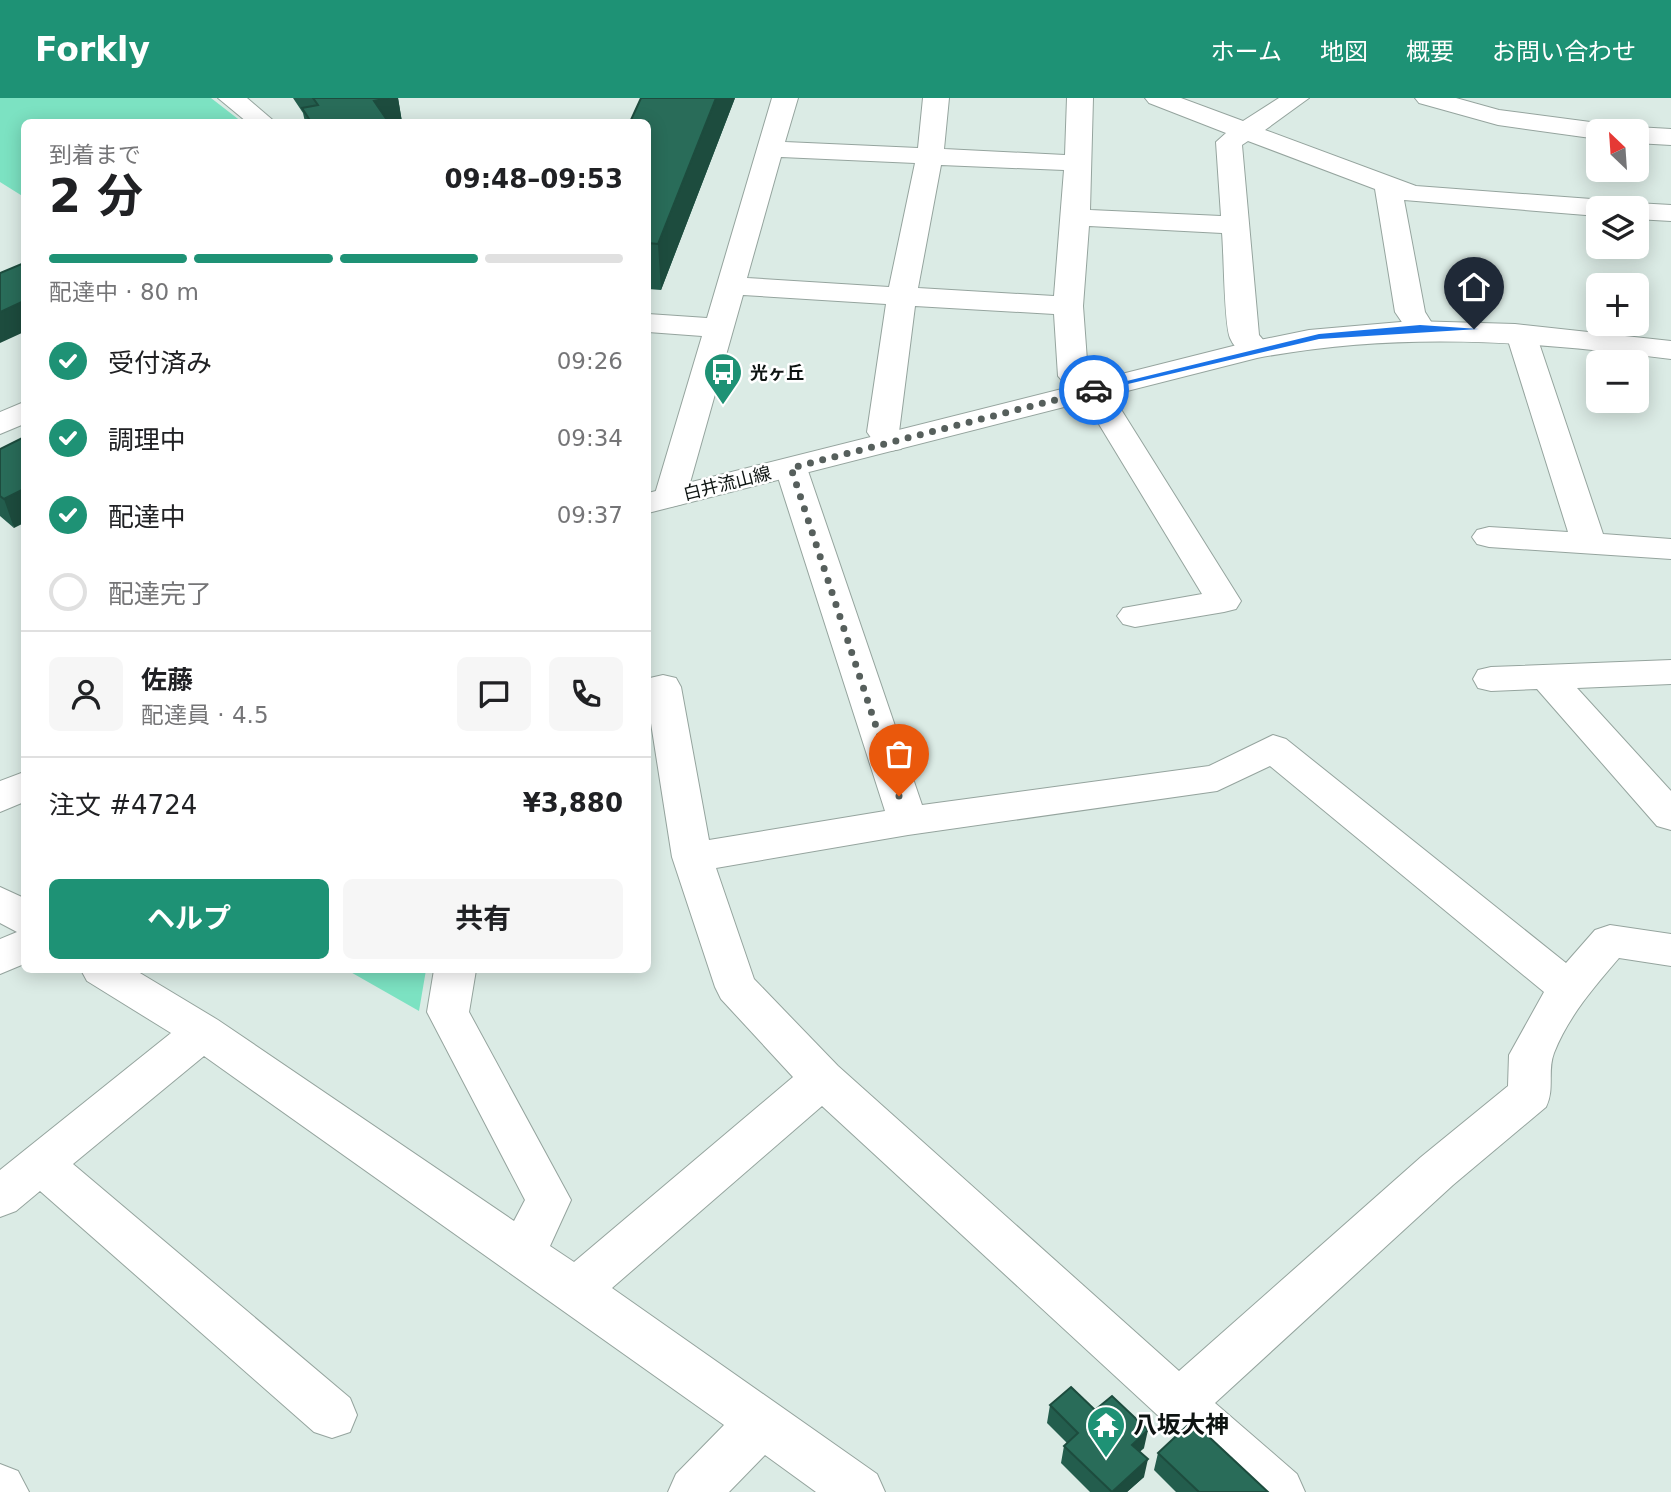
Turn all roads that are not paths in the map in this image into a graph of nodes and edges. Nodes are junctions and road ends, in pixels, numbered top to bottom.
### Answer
1 (231, 98) edge
2 (785, 98) edge
3 (936, 98) edge
4 (1080, 98) edge
5 (1158, 98) edge
6 (1296, 98) edge
7 (1429, 98) edge
8 (258, 119) edge
9 (1586, 129) edge
10 (1248, 131) junction
11 (1649, 136) edge
12 (1671, 137) edge
13 (771, 149) junction
14 (930, 156) junction
15 (1076, 163) junction
16 (1388, 186) junction
17 (1586, 207) edge
18 (1649, 212) edge
19 (1671, 213) edge
20 (1076, 217) junction
21 (1234, 225) junction
22 (731, 286) junction
23 (902, 295) junction
24 (1068, 306) junction
25 (651, 323) edge
26 (719, 328) junction
27 (1420, 328) junction
28 (1521, 334) junction
29 (1256, 349) junction
30 (1671, 350) edge
31 (1087, 391) junction
32 (21, 413) edge
33 (0, 425) edge
34 (890, 442) junction
35 (791, 468) junction
36 (659, 500) edge
37 (1489, 537) dead end
38 (1589, 544) junction
39 (1671, 549) edge
40 (1135, 616) dead end
41 (1671, 673) edge
42 (1547, 677) junction
43 (1491, 679) dead end
44 (663, 687) dead end
45 (21, 787) edge
46 (0, 798) edge
47 (1671, 816) edge
48 (908, 821) junction
49 (692, 857) junction
50 (0, 902) edge
51 (21, 917) edge
52 (21, 948) edge
53 (1671, 950) edge
54 (0, 958) edge
55 (107, 973) edge
56 (454, 973) edge
57 (1568, 988) junction
58 (203, 1032) junction
59 (822, 1079) junction
60 (41, 1164) junction
61 (0, 1197) edge
62 (522, 1254) junction
63 (576, 1290) junction
64 (1179, 1403) junction
65 (332, 1415) dead end
66 (762, 1422) junction
67 (694, 1492) edge
68 (859, 1492) edge
69 (1279, 1492) edge

1 - 8 street
2 - 13 street
3 - 14 street
4 - 15 street
5 - 10 street
6 - 10 street
7 - 9 street
10 - 16 street
10 - 21 street
11 - 12 street
13 - 14 street
13 - 22 street
14 - 15 street
14 - 23 street
15 - 20 street
16 - 17 street
16 - 27 street
18 - 19 street
20 - 21 street
20 - 24 street
21 - 29 street
22 - 23 street
22 - 26 street
23 - 24 street
23 - 34 street
24 - 31 street
25 - 26 street
26 - 36 street
27 - 28 street, 白井流山線
27 - 29 street, 白井流山線
28 - 30 street, 白井流山線
28 - 38 street
29 - 31 street, 白井流山線
31 - 34 street, 白井流山線
31 - 40 street
32 - 33 street
34 - 35 street, 白井流山線
35 - 36 street, 白井流山線
35 - 48 street
37 - 38 street
38 - 39 street
41 - 42 street
42 - 43 street
42 - 47 street
44 - 49 street
45 - 46 street
48 - 49 street
48 - 57 street
49 - 59 street
50 - 51 street
52 - 54 street
53 - 57 street
55 - 58 street
56 - 62 street
57 - 64 street
58 - 60 street
58 - 62 street
59 - 63 street
59 - 64 street
60 - 61 street
60 - 65 street
62 - 63 street
63 - 66 street
64 - 69 street
66 - 67 street
66 - 68 street

